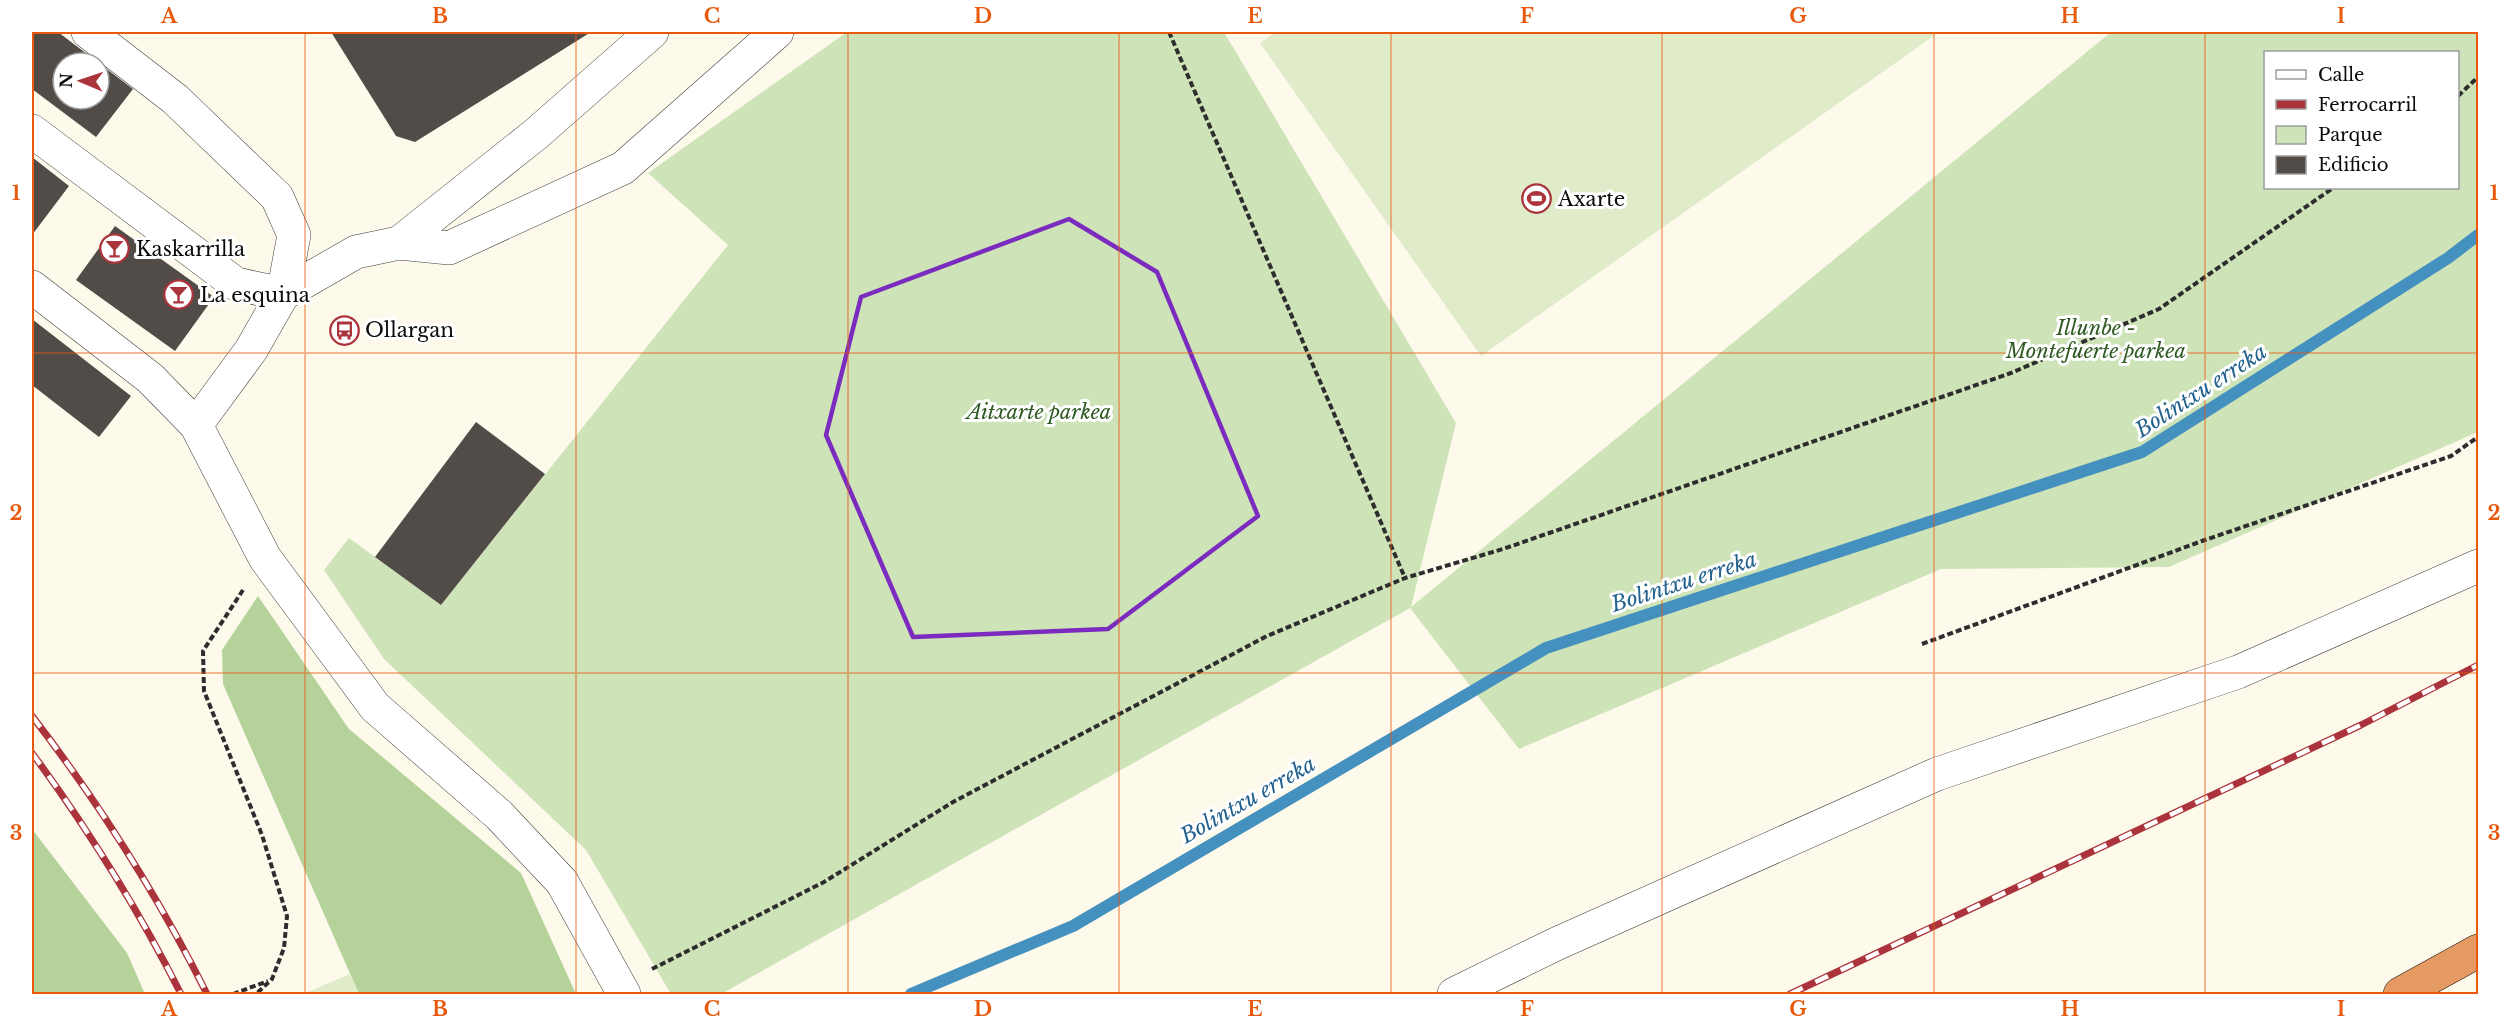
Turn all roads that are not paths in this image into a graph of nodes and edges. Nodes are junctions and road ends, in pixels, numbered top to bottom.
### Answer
1 (88, 32) edge
2 (652, 32) edge
3 (777, 32) edge
4 (32, 131) edge
5 (399, 243) junction
6 (32, 287) edge
7 (283, 294) junction
8 (196, 425) junction
9 (2478, 566) edge
10 (2478, 951) edge
11 (622, 990) edge
12 (1454, 994) edge
13 (2400, 994) edge

1 - 7 street
2 - 5 street
3 - 5 street
4 - 7 street
5 - 7 street
6 - 8 street
7 - 8 street
8 - 11 street
9 - 12 street
10 - 13 highway

